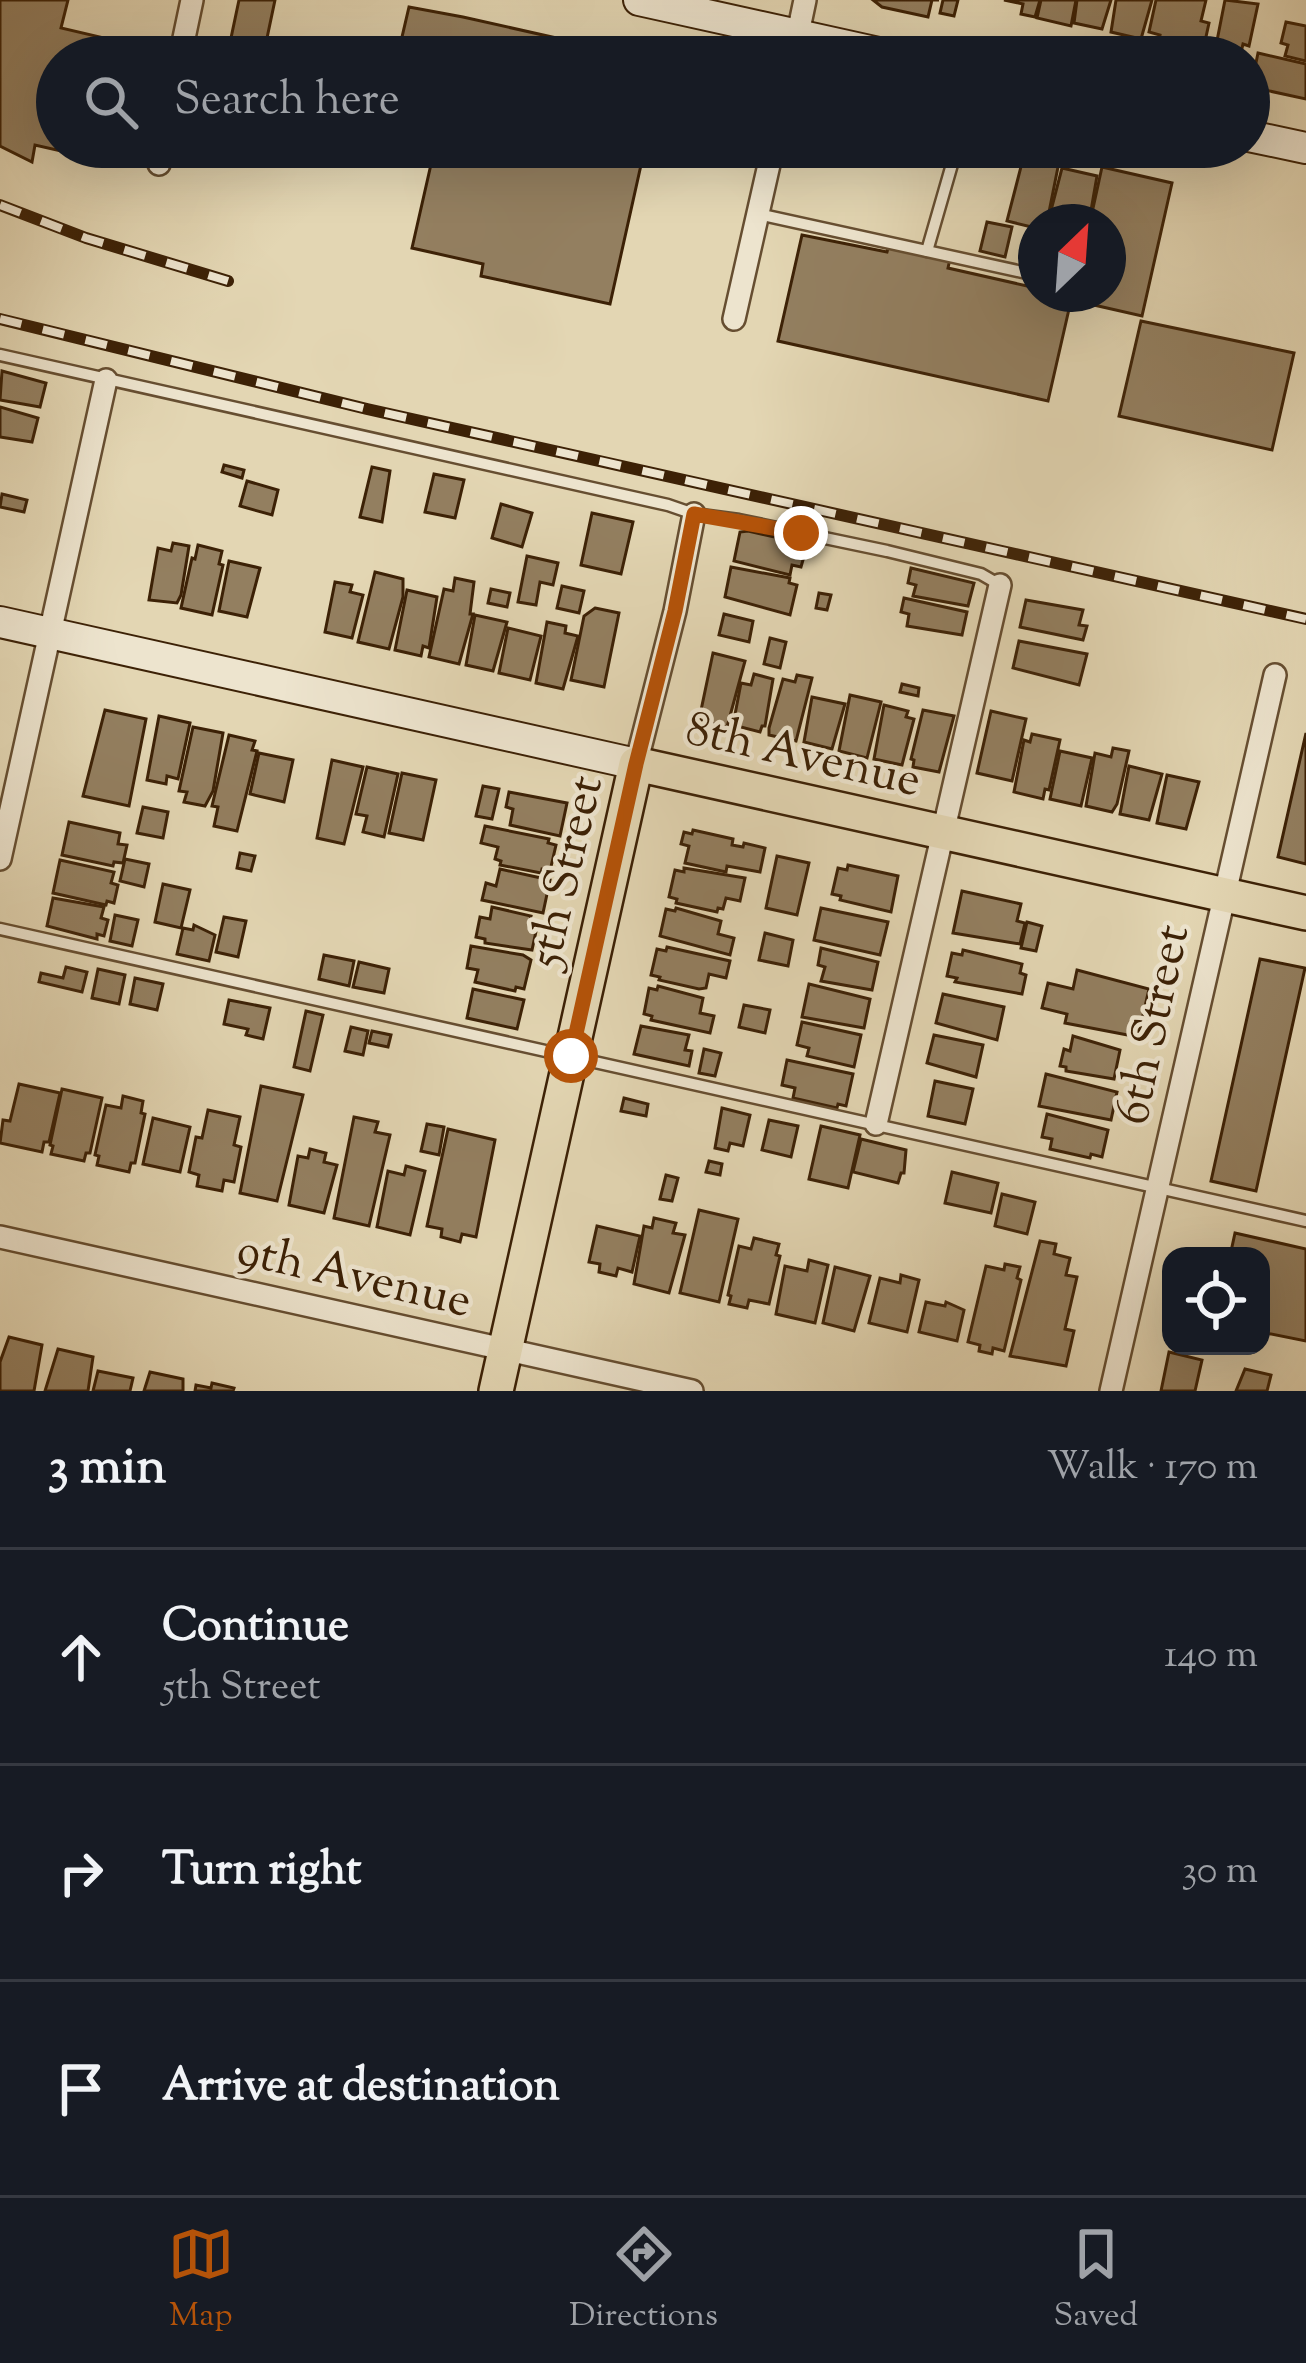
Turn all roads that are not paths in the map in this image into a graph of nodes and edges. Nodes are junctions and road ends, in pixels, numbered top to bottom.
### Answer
1 (192, 0) edge
2 (639, 0) edge
3 (805, 0) edge
4 (184, 36) edge
5 (761, 36) edge
6 (797, 36) edge
7 (1270, 140) edge
8 (1306, 148) edge
9 (768, 168) edge
10 (951, 168) edge
11 (758, 214) junction
12 (927, 251) junction
13 (1018, 271) edge
14 (734, 319) dead end
15 (0, 355) edge
16 (106, 380) junction
17 (694, 514) junction
18 (1000, 585) joint
19 (0, 622) edge
20 (50, 634) junction
21 (1275, 675) dead end
22 (636, 764) junction
23 (943, 833) junction
24 (0, 859) edge
25 (1222, 895) junction
26 (1306, 914) edge
27 (0, 928) edge
28 (571, 1056) junction
29 (876, 1124) junction
30 (1157, 1188) junction
31 (1306, 1221) edge
32 (0, 1237) edge
33 (506, 1350) junction
34 (496, 1391) edge
35 (692, 1391) edge
36 (1111, 1391) edge

1 - 4 street
2 - 5 street
3 - 6 street
7 - 8 street
9 - 11 street
10 - 12 lane
11 - 12 lane
11 - 14 street
12 - 13 lane
15 - 16 lane
16 - 17 lane
16 - 20 street
17 - 18 lane
17 - 22 street, 5th Street
18 - 23 street
19 - 20 street, 8th Avenue
20 - 22 street, 8th Avenue
20 - 24 street
21 - 25 street, 6th Street
22 - 23 main road, 8th Avenue
22 - 28 main road, 5th Street
23 - 25 main road, 8th Avenue
23 - 29 street
25 - 26 main road, 8th Avenue
25 - 30 street, 6th Street
27 - 28 lane
28 - 29 lane
28 - 33 main road, 5th Street
29 - 30 lane
30 - 31 lane
30 - 36 street, 6th Street
32 - 33 street, 9th Avenue
33 - 34 main road, 5th Street
33 - 35 street, 9th Avenue

